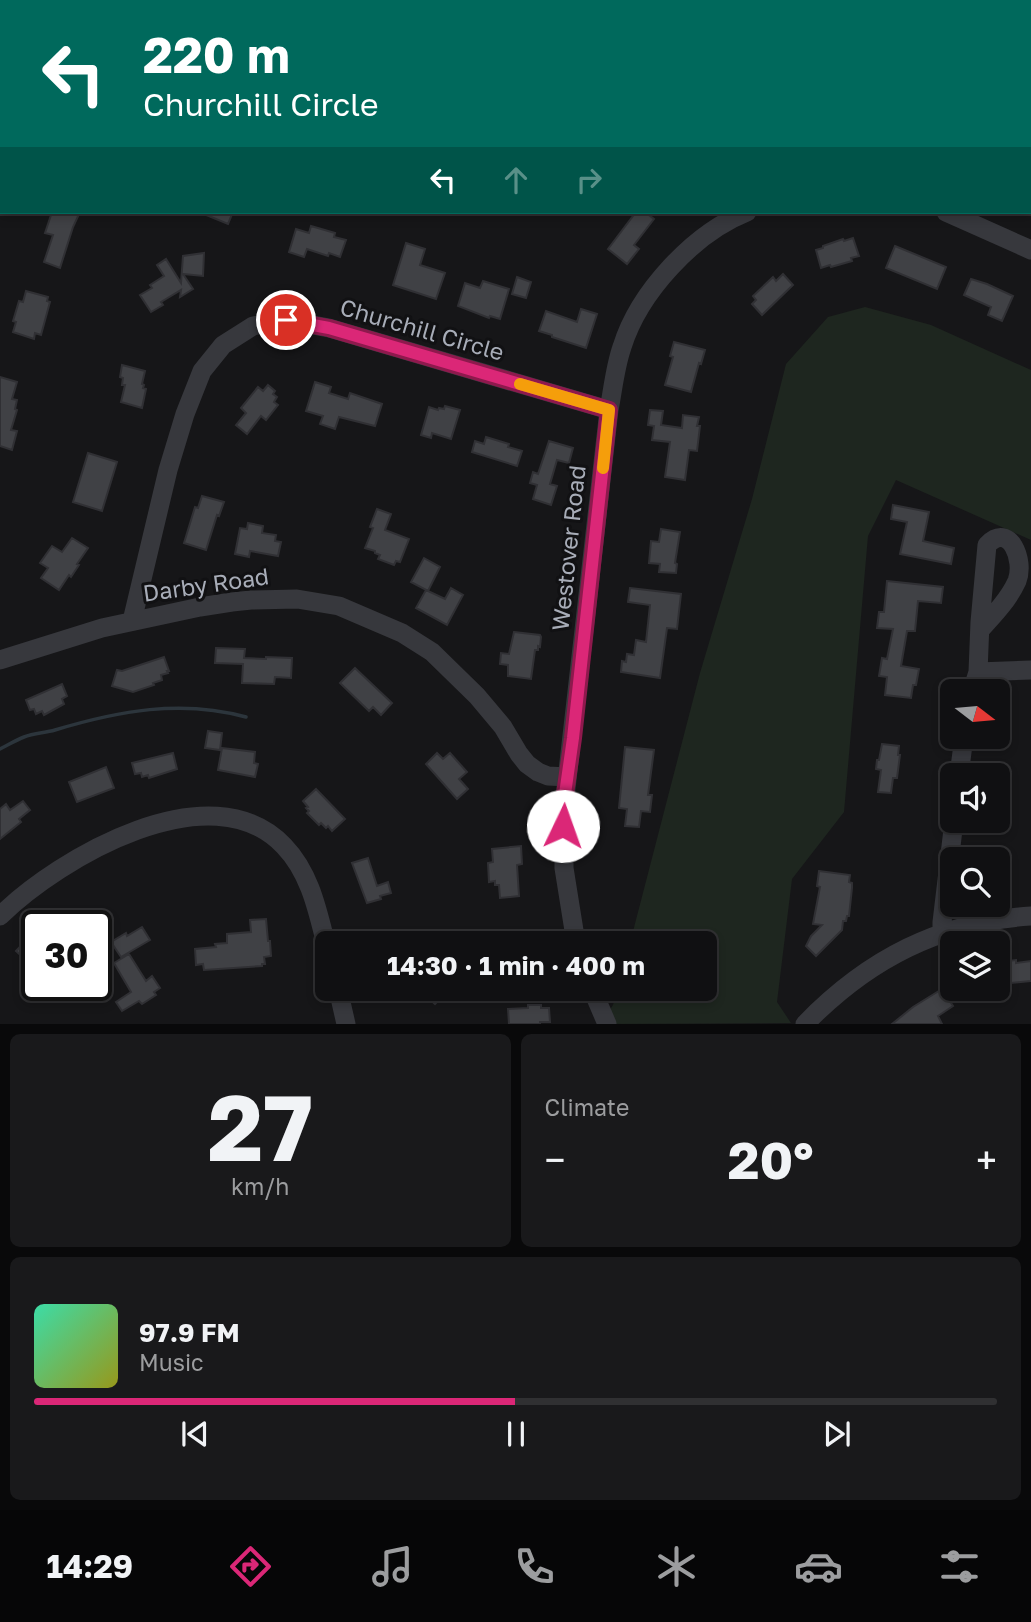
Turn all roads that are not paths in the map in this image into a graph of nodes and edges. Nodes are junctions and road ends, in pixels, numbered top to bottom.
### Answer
1 (738, 214) edge
2 (950, 214) edge
3 (1031, 250) edge
4 (609, 410) junction
5 (132, 621) junction
6 (980, 631) dead end
7 (0, 660) edge
8 (1031, 670) edge
9 (978, 671) junction
10 (976, 679) edge
11 (567, 777) junction
12 (953, 833) edge
13 (0, 916) edge
14 (1031, 916) edge
15 (322, 931) edge
16 (574, 931) edge
17 (943, 931) edge
18 (950, 931) edge
19 (940, 934) edge
20 (341, 1001) edge
21 (597, 1001) edge
22 (817, 1019) edge
23 (346, 1024) edge
24 (607, 1024) edge

1 - 4 street, Westover Road
2 - 3 street
4 - 5 street, Churchill Circle
4 - 11 street, Westover Road
5 - 7 street, Darby Road
5 - 11 street, Darby Road
6 - 9 street
8 - 9 street
9 - 10 street
11 - 16 street, Westover Road
12 - 17 street
13 - 15 street
14 - 18 street
19 - 22 street
20 - 23 street
21 - 24 street

